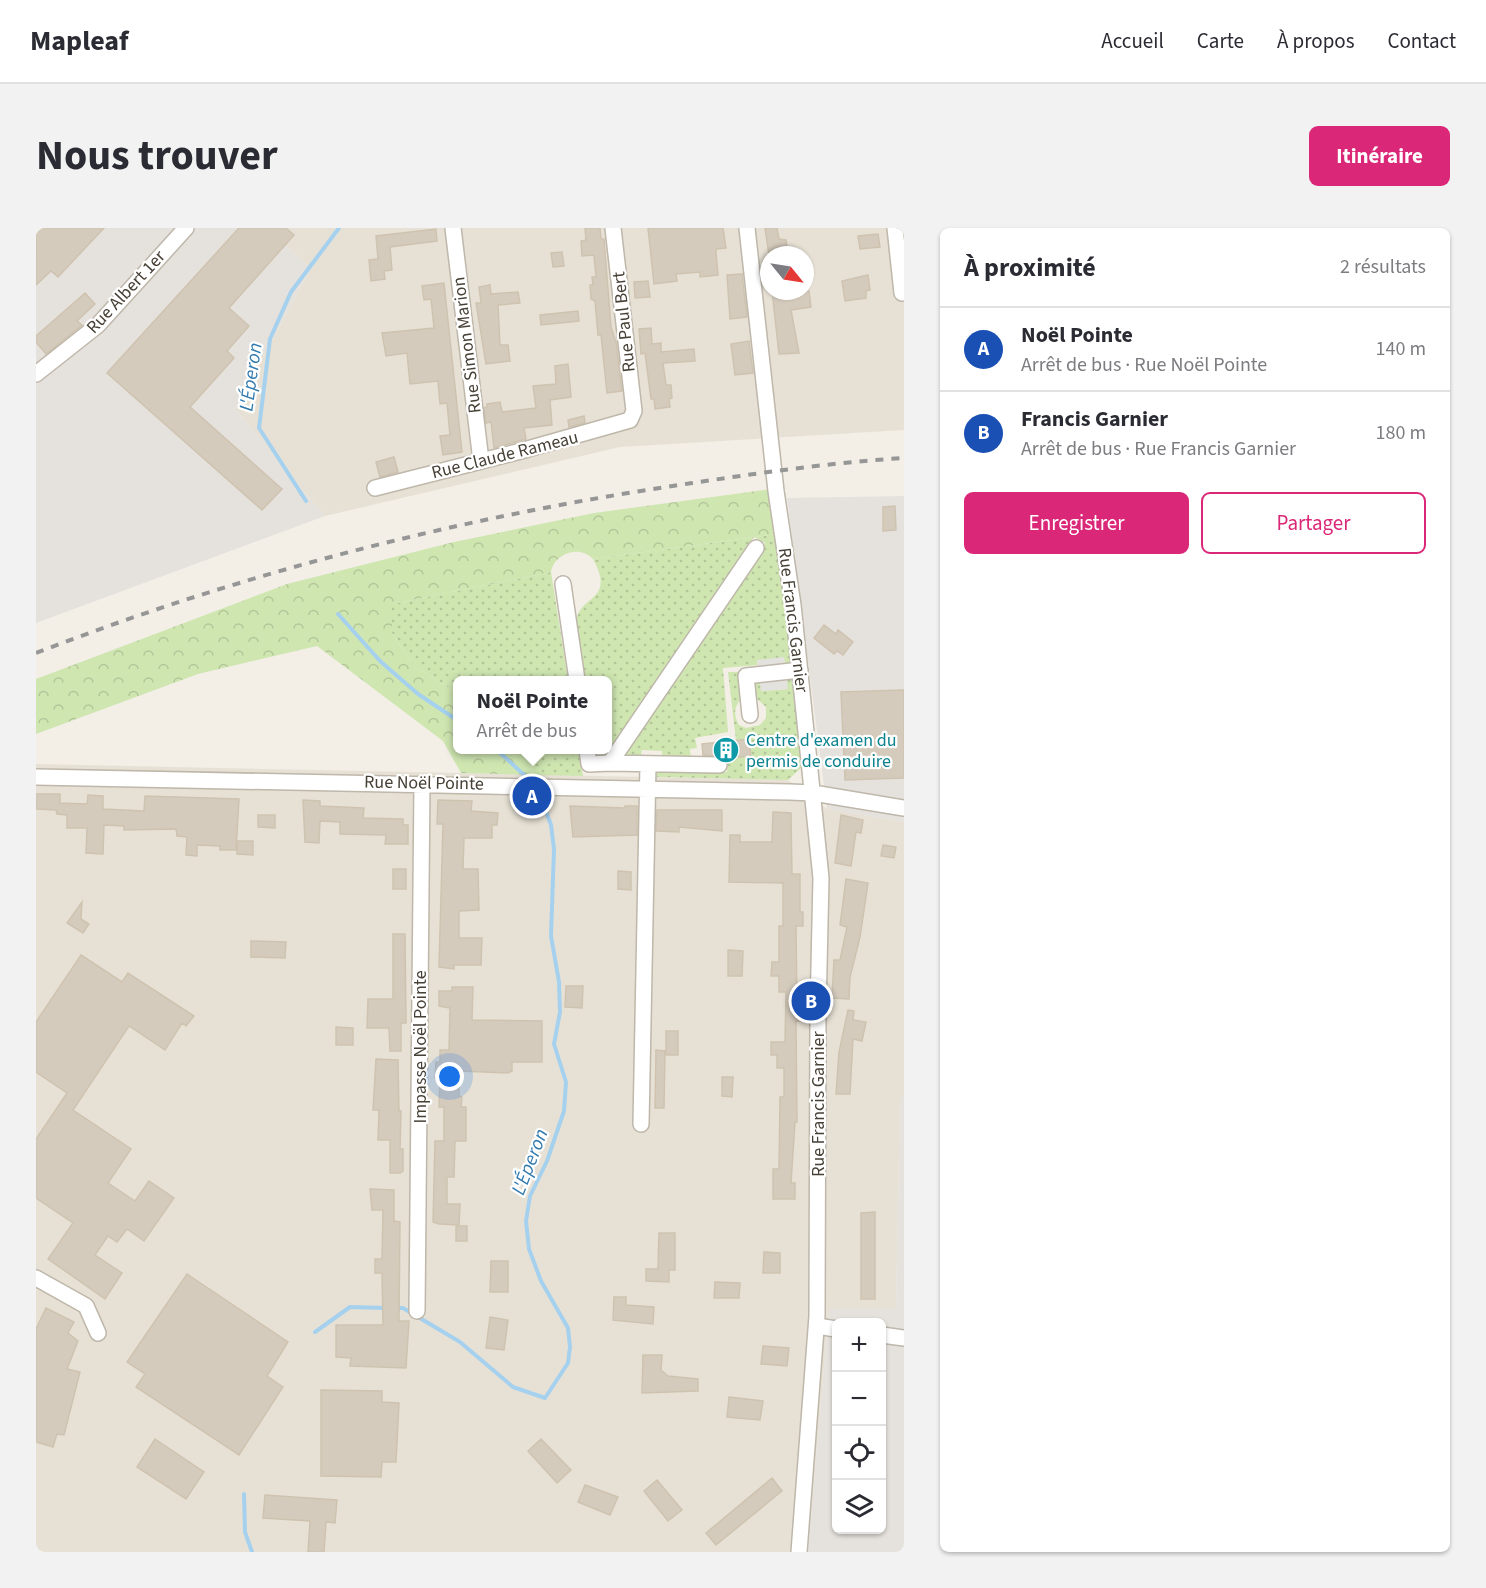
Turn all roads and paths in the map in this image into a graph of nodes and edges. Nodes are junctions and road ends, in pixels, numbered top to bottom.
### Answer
1 (186, 228) edge
2 (453, 228) edge
3 (613, 228) edge
4 (747, 228) edge
5 (895, 228) edge
6 (903, 293) edge
7 (36, 374) edge
8 (632, 416) joint
9 (481, 461) junction
10 (375, 488) dead end
11 (756, 548) dead end
12 (563, 584) dead end
13 (800, 670) junction
14 (576, 676) edge
15 (750, 715) dead end
16 (588, 754) edge
17 (610, 763) junction
18 (648, 764) junction
19 (719, 765) dead end
20 (36, 777) edge
21 (422, 783) junction
22 (646, 788) junction
23 (813, 793) junction
24 (904, 808) edge
25 (641, 1124) dead end
26 (36, 1278) edge
27 (417, 1311) dead end
28 (817, 1326) junction
29 (832, 1328) edge
30 (98, 1333) dead end
31 (886, 1336) edge
32 (904, 1338) edge
33 (799, 1552) edge

1 - 7 street, Rue Albert 1er
2 - 9 street, Rue Simon Marion
3 - 8 street, Rue Paul Bert
4 - 13 street, Rue Francis Garnier
5 - 6 street
8 - 9 street, Rue Claude Rameau
9 - 10 street, Rue Claude Rameau
11 - 17 street
12 - 14 street
13 - 15 street
13 - 23 street, Rue Francis Garnier
16 - 17 street
17 - 18 street
18 - 19 street
18 - 22 street
20 - 21 street, Rue Noël Pointe
21 - 22 street, Rue Noël Pointe
21 - 27 street, Impasse Noël Pointe
22 - 23 street, Rue Noël Pointe
22 - 25 street
23 - 24 street, Rue Noël Pointe
23 - 28 street, Rue Francis Garnier
26 - 30 street
28 - 29 street
28 - 33 street, Rue Francis Garnier
31 - 32 street

